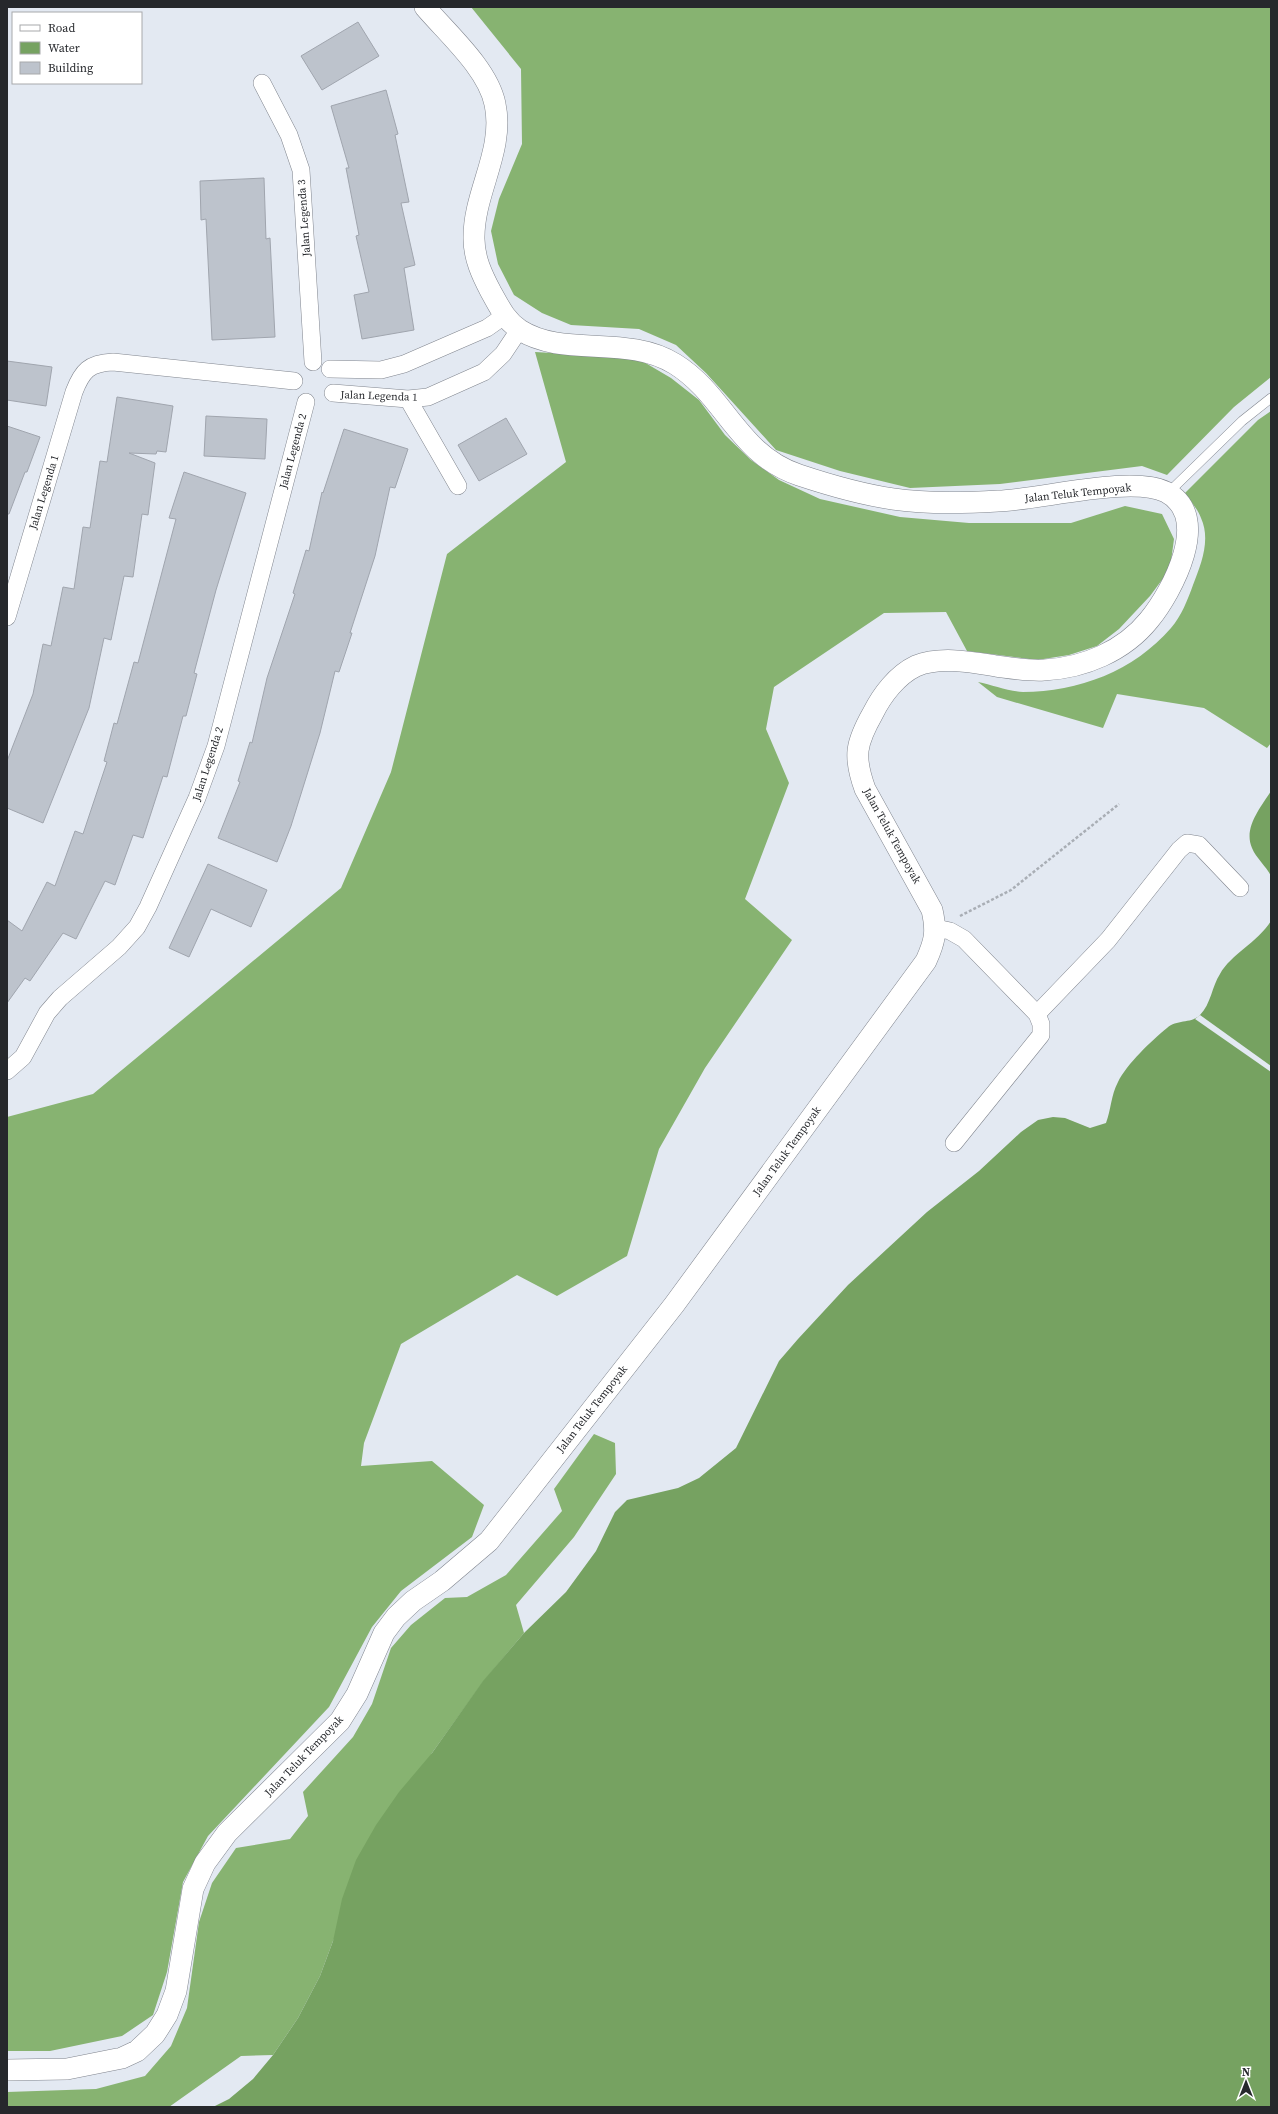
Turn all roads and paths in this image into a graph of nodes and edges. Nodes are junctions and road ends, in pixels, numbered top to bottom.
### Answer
1 (425, 7) edge
2 (262, 83) dead end
3 (504, 316) junction
4 (520, 330) junction
5 (313, 362) junction
6 (330, 369) junction
7 (294, 381) junction
8 (333, 394) junction
9 (1271, 398) edge
10 (408, 399) junction
11 (306, 402) junction
12 (458, 486) dead end
13 (1168, 493) junction
14 (7, 617) edge
15 (1119, 804) dead end
16 (1240, 888) dead end
17 (936, 928) junction
18 (1037, 1014) junction
19 (7, 1071) edge
20 (954, 1143) dead end
21 (7, 2070) edge

1 - 3 street, Jalan Teluk Tempoyak
2 - 5 street, Jalan Legenda 3
3 - 4 street, Jalan Teluk Tempoyak
3 - 6 street
4 - 10 street, Jalan Legenda 1
4 - 13 street, Jalan Teluk Tempoyak
5 - 6 street
5 - 7 street
6 - 8 street
7 - 11 street
7 - 14 street, Jalan Legenda 1
8 - 10 street, Jalan Legenda 1
8 - 11 street
9 - 13 lane
10 - 12 street
11 - 19 street, Jalan Legenda 2
13 - 17 street, Jalan Teluk Tempoyak
15 - 17 path
16 - 18 street
17 - 18 street
17 - 21 street, Jalan Teluk Tempoyak
18 - 20 street

